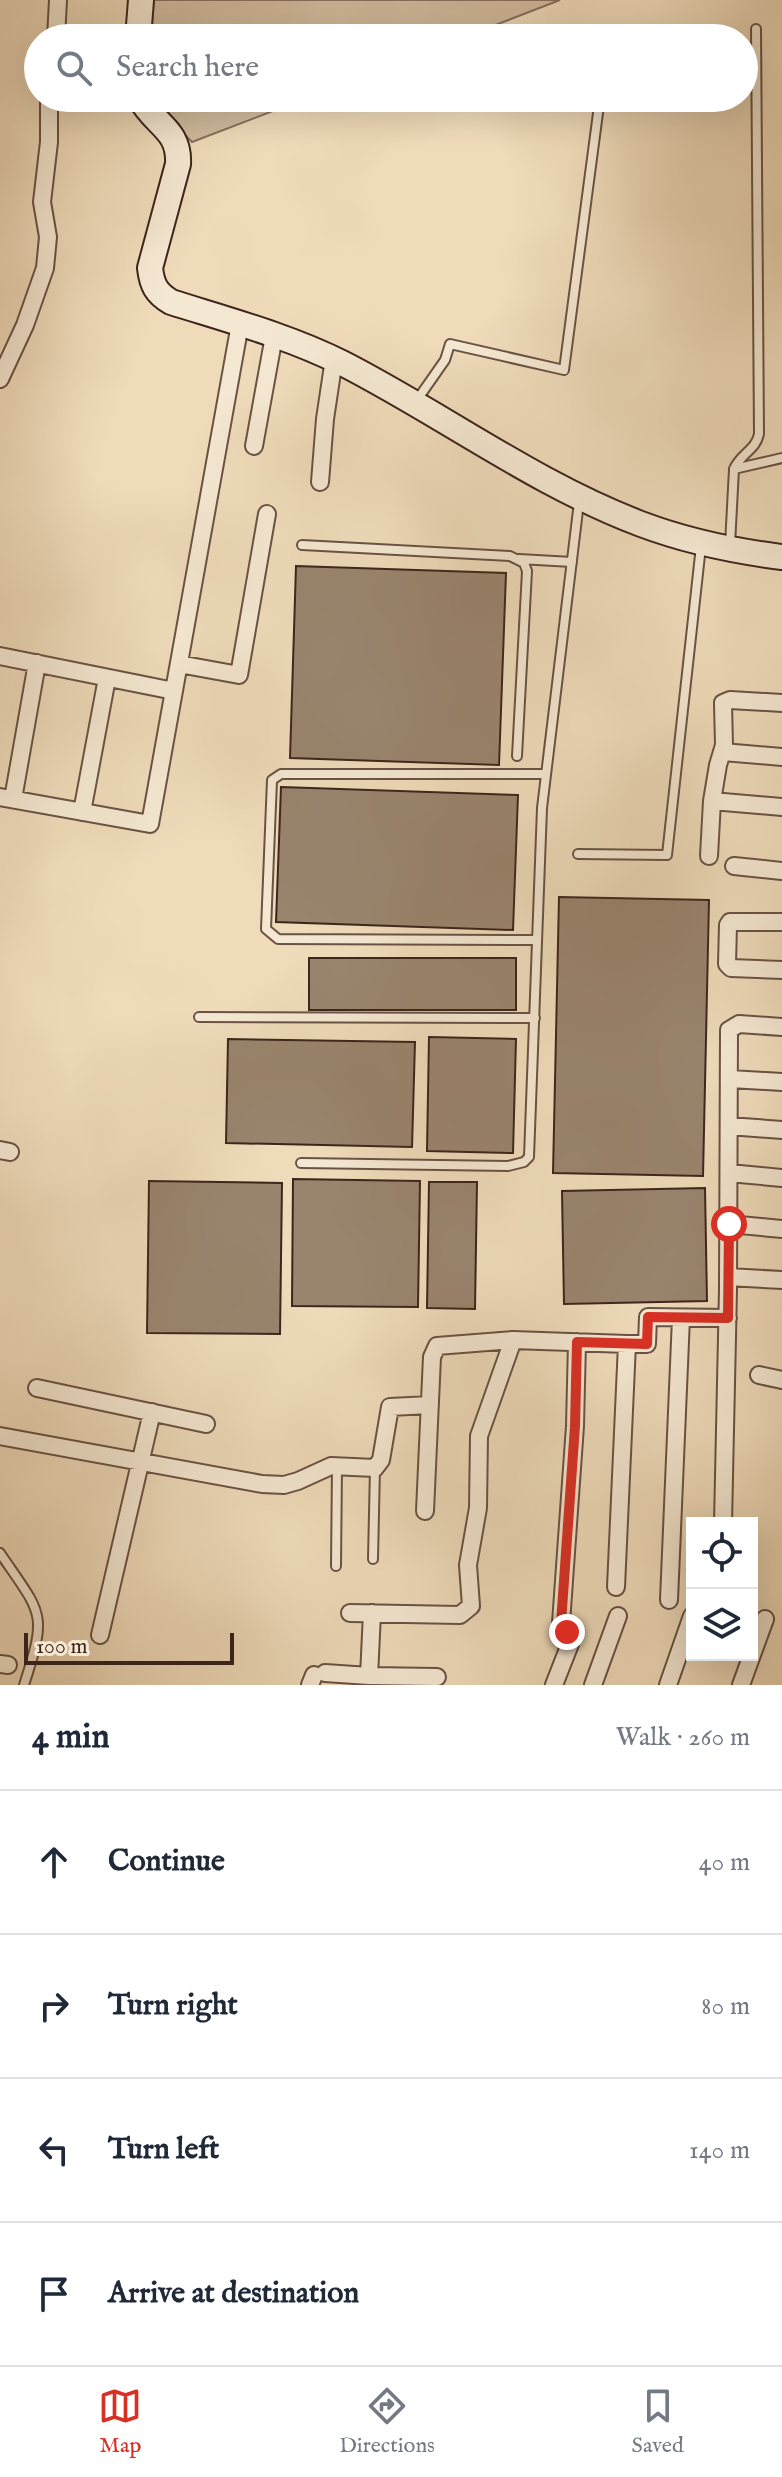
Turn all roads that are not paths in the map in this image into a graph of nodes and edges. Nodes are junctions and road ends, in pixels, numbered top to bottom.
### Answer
1 (58, 0) edge
2 (141, 0) edge
3 (57, 24) edge
4 (139, 24) edge
5 (49, 112) edge
6 (152, 112) edge
7 (598, 112) edge
8 (757, 112) edge
9 (240, 324) junction
10 (274, 336) junction
11 (334, 359) junction
12 (0, 379) edge
13 (414, 404) junction
14 (254, 446) dead end
15 (782, 458) edge
16 (734, 469) junction
17 (320, 482) dead end
18 (580, 497) junction
19 (267, 514) dead end
20 (701, 541) junction
21 (302, 545) dead end
22 (730, 550) junction
23 (782, 557) edge
24 (518, 559) junction
25 (572, 562) junction
26 (0, 656) edge
27 (37, 663) junction
28 (179, 664) junction
29 (107, 678) junction
30 (174, 691) junction
31 (782, 703) edge
32 (723, 752) junction
33 (517, 756) dead end
34 (782, 757) edge
35 (545, 774) junction
36 (6, 798) edge
37 (712, 801) junction
38 (782, 807) edge
39 (82, 812) junction
40 (578, 854) dead end
41 (709, 856) dead end
42 (734, 866) dead end
43 (782, 871) edge
44 (782, 922) edge
45 (537, 940) junction
46 (782, 970) edge
47 (199, 1017) dead end
48 (535, 1018) junction
49 (782, 1027) edge
50 (730, 1079) junction
51 (782, 1082) edge
52 (729, 1126) junction
53 (782, 1130) edge
54 (301, 1163) dead end
55 (729, 1173) junction
56 (782, 1178) edge
57 (729, 1224) junction
58 (782, 1229) edge
59 (728, 1277) junction
60 (782, 1280) edge
61 (681, 1318) junction
62 (728, 1318) junction
63 (513, 1340) junction
64 (577, 1342) junction
65 (627, 1344) junction
66 (759, 1375) dead end
67 (782, 1380) edge
68 (37, 1388) dead end
69 (430, 1405) junction
70 (152, 1412) junction
71 (206, 1424) dead end
72 (0, 1436) edge
73 (140, 1462) junction
74 (337, 1466) junction
75 (375, 1468) junction
76 (425, 1511) dead end
77 (723, 1517) edge
78 (0, 1553) edge
79 (373, 1559) dead end
80 (336, 1566) dead end
81 (616, 1587) dead end
82 (669, 1600) dead end
83 (350, 1613) dead end
84 (372, 1613) junction
85 (618, 1616) dead end
86 (765, 1619) dead end
87 (686, 1633) edge
88 (100, 1635) dead end
89 (369, 1676) junction
90 (437, 1677) dead end
91 (316, 1678) edge
92 (24, 1685) edge
93 (554, 1685) edge
94 (593, 1685) edge
95 (668, 1685) edge
96 (741, 1685) edge

1 - 3 street
2 - 4 street
5 - 12 street
6 - 9 street
7 - 13 lane
8 - 16 lane
9 - 10 street
9 - 28 street
10 - 11 street
10 - 14 street
11 - 13 street
11 - 17 street
13 - 18 street
15 - 16 lane
16 - 22 lane
18 - 20 street
18 - 25 lane
19 - 28 street
20 - 22 street
20 - 40 lane
21 - 24 lane
22 - 23 street
24 - 25 lane
24 - 33 lane
25 - 35 lane
26 - 27 street
27 - 29 street
27 - 36 street
28 - 30 street
29 - 30 street
29 - 39 street
30 - 39 street
31 - 32 street
32 - 34 street
32 - 37 street
35 - 45 lane
35 - 45 lane
36 - 39 street
37 - 38 street
37 - 41 street
42 - 43 street
44 - 46 street
45 - 48 lane
47 - 48 lane
48 - 54 lane
49 - 50 street
50 - 51 street
50 - 52 street
52 - 53 street
52 - 55 street
55 - 56 street
55 - 57 street
57 - 58 street
57 - 59 street
59 - 60 street
59 - 62 street
61 - 62 street
61 - 65 street
61 - 82 street
62 - 77 street
63 - 64 street
63 - 69 street
63 - 84 street
64 - 65 street
64 - 93 street
65 - 81 street
66 - 67 street
68 - 70 street
69 - 75 street
69 - 76 street
70 - 71 street
70 - 73 street
72 - 73 street
73 - 74 street
73 - 88 street
74 - 75 street
74 - 80 lane
75 - 79 lane
78 - 92 lane
83 - 84 street
84 - 89 street
85 - 94 street
86 - 96 street
87 - 95 street
89 - 90 street
89 - 91 street

